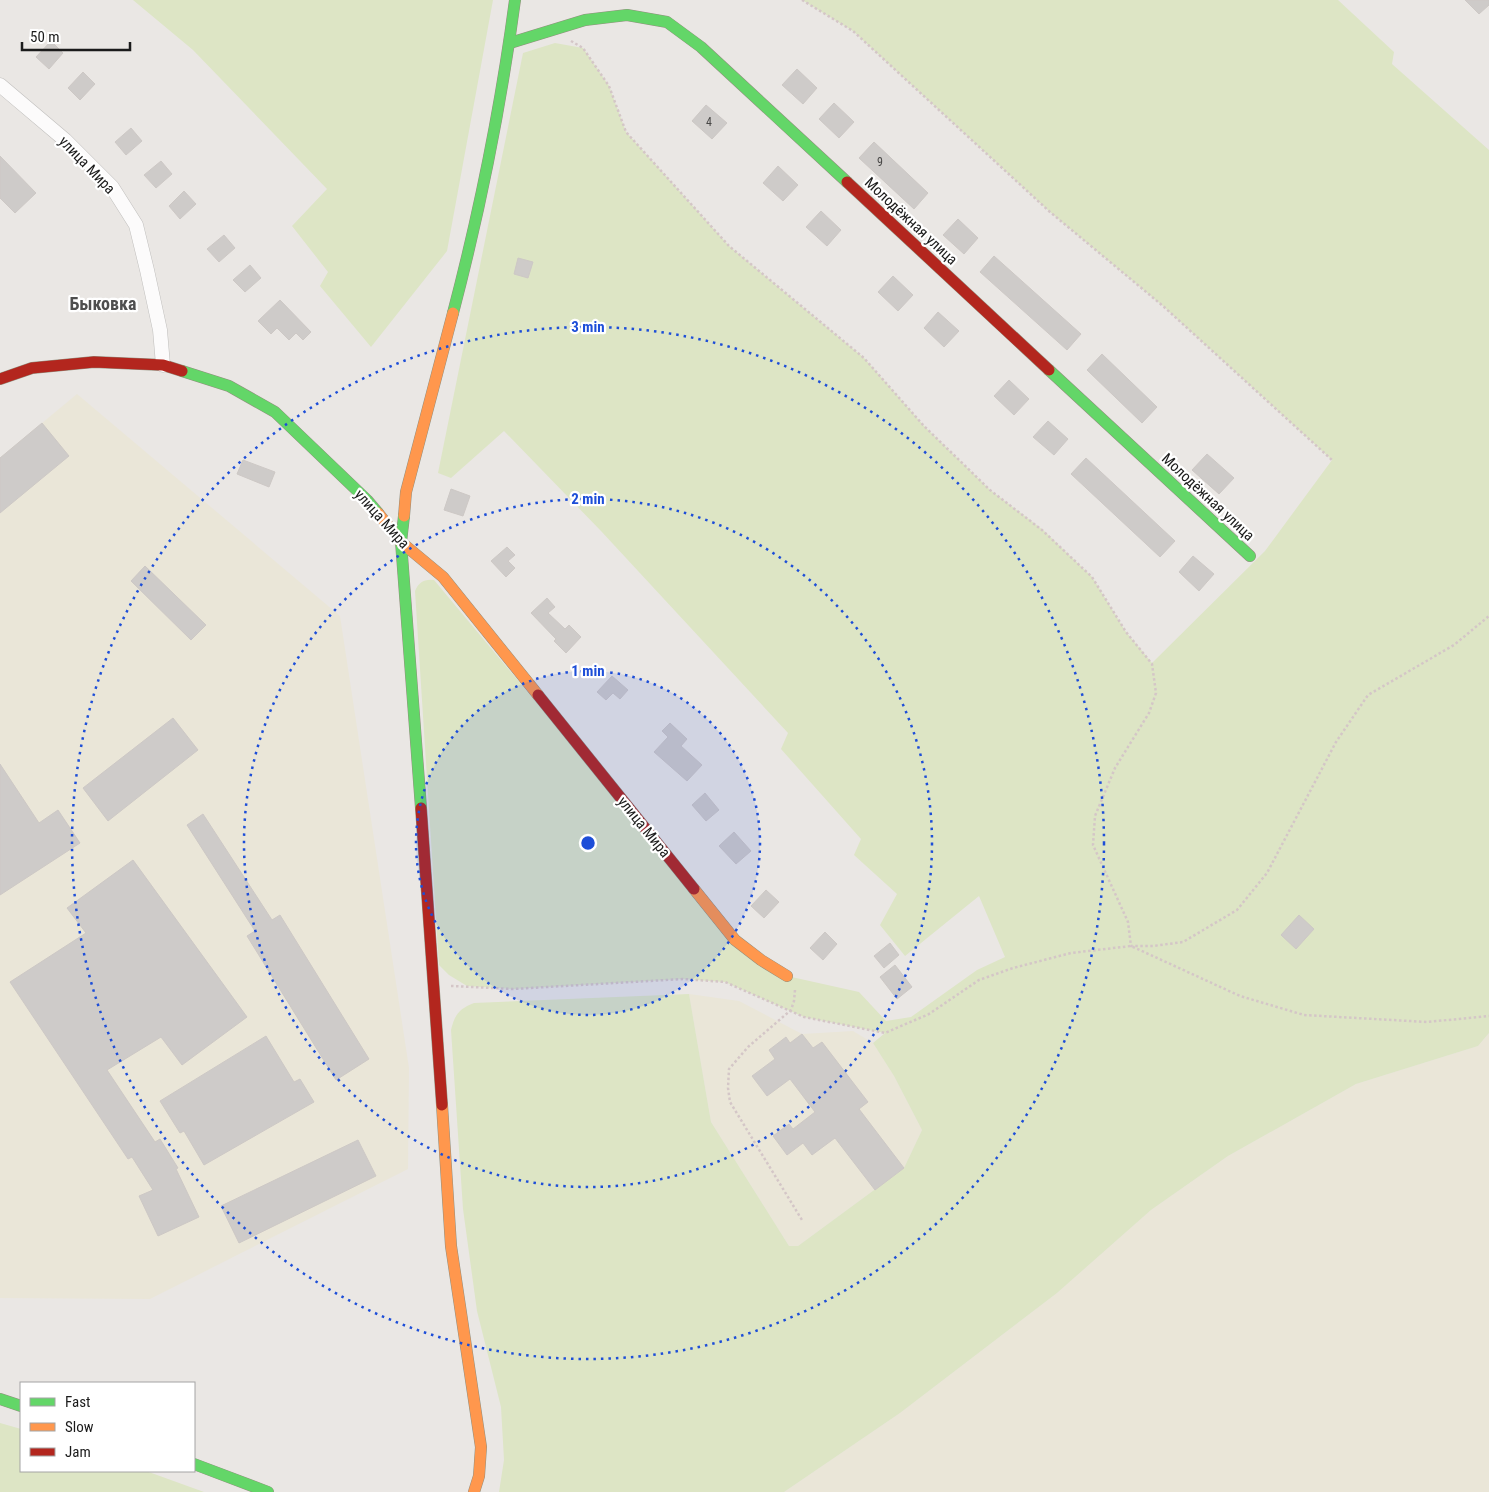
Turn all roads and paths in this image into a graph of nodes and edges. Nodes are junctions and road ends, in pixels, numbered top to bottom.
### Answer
1 (515, 0) edge
2 (802, 0) edge
3 (553, 30) junction
4 (510, 43) junction
5 (0, 85) edge
6 (163, 365) junction
7 (0, 379) edge
8 (1332, 460) dead end
9 (401, 542) junction
10 (1250, 556) dead end
11 (1489, 616) edge
12 (1131, 946) junction
13 (787, 976) joint
14 (434, 986) junction
15 (790, 1010) junction
16 (1489, 1016) edge
17 (802, 1220) dead end
18 (0, 1399) edge
19 (20, 1406) edge
20 (195, 1464) edge
21 (268, 1492) edge
22 (474, 1492) edge

1 - 4 street
2 - 8 path
3 - 4 street, Молодёжная улица
3 - 10 street, Молодёжная улица
3 - 12 path
4 - 9 street
5 - 6 street, улица Мира
6 - 7 street
6 - 9 street, улица Мира
9 - 13 street, улица Мира
9 - 14 street
11 - 12 path
12 - 15 path
12 - 16 path
13 - 15 path
14 - 15 path
14 - 22 street
15 - 17 path
18 - 19 street
20 - 21 street

